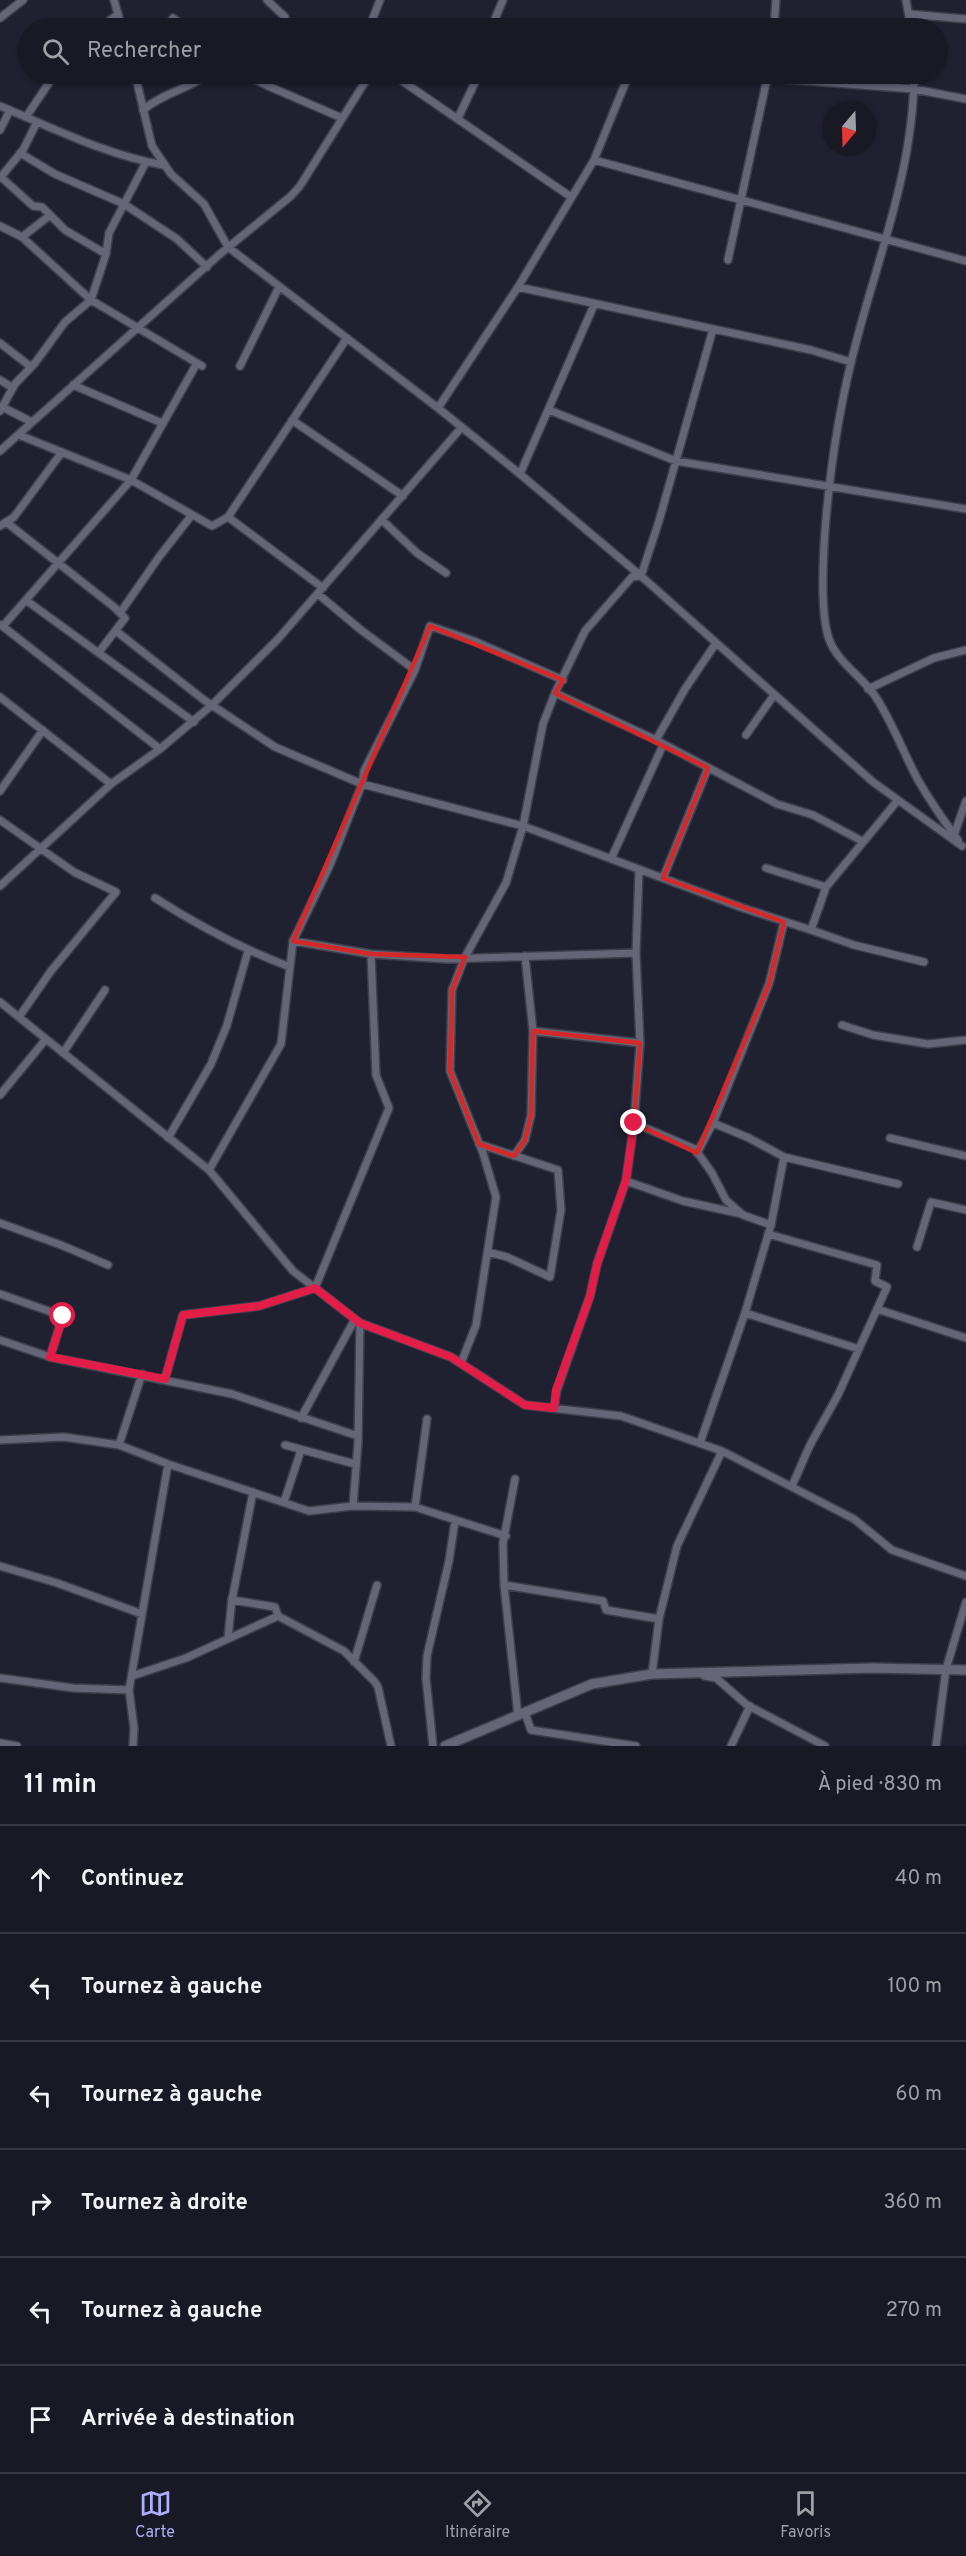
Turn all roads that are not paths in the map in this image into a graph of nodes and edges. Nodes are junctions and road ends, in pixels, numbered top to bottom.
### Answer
1 (22, 0) edge
2 (114, 0) edge
3 (267, 0) edge
4 (380, 0) edge
5 (776, 0) edge
6 (906, 0) edge
7 (499, 1) edge
8 (909, 14) junction
9 (117, 15) junction
10 (0, 18) edge
11 (113, 18) edge
12 (118, 18) edge
13 (284, 18) edge
14 (373, 18) edge
15 (494, 18) edge
16 (775, 18) edge
17 (910, 18) edge
18 (966, 19) edge
19 (48, 84) edge
20 (138, 84) edge
21 (194, 84) edge
22 (264, 84) edge
23 (364, 84) edge
24 (407, 84) edge
25 (474, 84) edge
26 (625, 84) edge
27 (766, 84) edge
28 (862, 84) edge
29 (914, 84) edge
30 (914, 89) junction
31 (966, 99) edge
32 (0, 106) edge
33 (10, 110) junction
34 (143, 110) junction
35 (26, 117) junction
36 (342, 118) junction
37 (458, 118) junction
38 (37, 122) junction
39 (0, 130) edge
40 (20, 153) junction
41 (594, 160) junction
42 (146, 162) junction
43 (163, 165) junction
44 (0, 177) edge
45 (571, 197) junction
46 (742, 199) junction
47 (124, 204) junction
48 (49, 216) junction
49 (0, 226) edge
50 (22, 237) junction
51 (887, 238) junction
52 (228, 248) junction
53 (106, 254) junction
54 (728, 260) dead end
55 (966, 261) edge
56 (207, 267) junction
57 (279, 287) junction
58 (519, 287) junction
59 (92, 300) junction
60 (594, 305) junction
61 (136, 328) junction
62 (713, 329) junction
63 (347, 338) junction
64 (0, 343) edge
65 (851, 362) junction
66 (240, 366) dead end
67 (31, 367) junction
68 (0, 380) edge
69 (73, 385) junction
70 (13, 388) junction
71 (438, 408) junction
72 (1, 409) edge
73 (549, 410) junction
74 (292, 420) junction
75 (32, 422) junction
76 (162, 423) junction
77 (461, 428) junction
78 (19, 435) junction
79 (2, 447) edge
80 (62, 452) junction
81 (676, 461) junction
82 (520, 474) junction
83 (131, 480) junction
84 (829, 485) junction
85 (403, 496) junction
86 (966, 509) edge
87 (191, 516) junction
88 (228, 517) junction
89 (382, 520) junction
90 (3, 524) edge
91 (58, 564) junction
92 (446, 573) dead end
93 (641, 576) junction
94 (320, 591) junction
95 (27, 601) junction
96 (120, 613) junction
97 (2, 625) edge
98 (116, 631) junction
99 (716, 643) junction
100 (966, 650) edge
101 (99, 652) junction
102 (415, 670) junction
103 (563, 680) junction
104 (868, 688) junction
105 (555, 693) junction
106 (774, 694) junction
107 (0, 697) edge
108 (212, 705) junction
109 (194, 722) junction
110 (43, 730) junction
111 (746, 735) dead end
112 (656, 740) junction
113 (663, 746) junction
114 (160, 749) junction
115 (708, 768) junction
116 (111, 784) junction
117 (362, 784) junction
118 (0, 791) edge
119 (898, 800) junction
120 (966, 801) edge
121 (0, 820) edge
122 (523, 826) junction
123 (954, 835) junction
124 (862, 841) junction
125 (964, 847) edge
126 (42, 850) junction
127 (611, 859) junction
128 (766, 868) dead end
129 (639, 870) junction
130 (663, 878) junction
131 (0, 886) edge
132 (826, 887) junction
133 (155, 898) dead end
134 (784, 922) junction
135 (811, 930) junction
136 (293, 940) junction
137 (248, 951) junction
138 (636, 952) junction
139 (371, 954) junction
140 (525, 956) junction
141 (465, 957) junction
142 (924, 962) dead end
143 (290, 967) junction
144 (105, 990) dead end
145 (0, 1002) edge
146 (19, 1017) junction
147 (842, 1025) dead end
148 (534, 1032) junction
149 (46, 1039) junction
150 (966, 1040) edge
151 (640, 1043) junction
152 (63, 1053) junction
153 (0, 1095) edge
154 (634, 1123) junction
155 (714, 1123) junction
156 (168, 1138) junction
157 (890, 1138) dead end
158 (479, 1144) junction
159 (697, 1152) junction
160 (514, 1155) junction
161 (966, 1156) edge
162 (784, 1157) junction
163 (209, 1170) junction
164 (626, 1180) junction
165 (898, 1184) dead end
166 (966, 1210) edge
167 (743, 1215) junction
168 (0, 1225) edge
169 (771, 1225) junction
170 (768, 1234) junction
171 (917, 1247) dead end
172 (488, 1252) junction
173 (108, 1265) dead end
174 (315, 1288) junction
175 (0, 1294) edge
176 (877, 1309) junction
177 (745, 1313) junction
178 (358, 1321) junction
179 (966, 1338) edge
180 (0, 1340) edge
181 (859, 1349) junction
182 (50, 1357) junction
183 (461, 1363) junction
184 (142, 1374) junction
185 (165, 1379) junction
186 (554, 1408) junction
187 (301, 1418) junction
188 (427, 1419) dead end
189 (358, 1436) junction
190 (0, 1440) edge
191 (700, 1443) junction
192 (119, 1445) junction
193 (285, 1445) dead end
194 (301, 1450) junction
195 (722, 1451) junction
196 (168, 1464) junction
197 (355, 1464) junction
198 (515, 1479) dead end
199 (792, 1486) junction
200 (253, 1492) junction
201 (284, 1502) junction
202 (353, 1506) junction
203 (415, 1507) junction
204 (455, 1521) junction
205 (506, 1536) junction
206 (0, 1566) edge
207 (966, 1576) edge
208 (377, 1585) dead end
209 (504, 1585) junction
210 (232, 1600) junction
211 (966, 1602) edge
212 (142, 1614) junction
213 (278, 1616) junction
214 (659, 1619) junction
215 (228, 1638) junction
216 (354, 1662) junction
217 (946, 1669) junction
218 (966, 1670) edge
219 (681, 1673) junction
220 (652, 1674) junction
221 (132, 1676) junction
222 (0, 1678) edge
223 (129, 1690) junction
224 (750, 1706) junction
225 (521, 1715) junction
226 (0, 1743) edge
227 (626, 1745) edge
228 (17, 1746) edge
229 (133, 1746) edge
230 (391, 1746) edge
231 (434, 1746) edge
232 (445, 1746) edge
233 (636, 1746) edge
234 (731, 1746) edge
235 (825, 1746) edge
236 (936, 1746) edge

1 - 10 street
2 - 9 street
3 - 13 street
4 - 14 street
5 - 16 street
6 - 8 street
7 - 15 street
8 - 17 street
8 - 18 street
9 - 11 street
9 - 12 street
19 - 35 street
20 - 34 street
21 - 34 street
22 - 36 street
23 - 36 street
24 - 37 street
25 - 37 street
26 - 41 street
27 - 46 street
28 - 30 street
29 - 30 street
30 - 31 street
30 - 51 street
32 - 33 street
33 - 35 street
33 - 39 street
34 - 43 street
35 - 38 street
36 - 52 street
37 - 45 street
38 - 40 street
38 - 42 street
40 - 44 street
40 - 47 street
41 - 45 street
41 - 46 street
42 - 43 street
42 - 47 street
43 - 52 street
44 - 48 street
45 - 58 street
46 - 51 street
46 - 54 street
47 - 53 street
47 - 56 street
48 - 50 street
48 - 53 street
49 - 50 street
50 - 59 street
51 - 55 street
51 - 65 street
52 - 56 street
52 - 57 street
53 - 59 street
56 - 61 street
57 - 63 street
57 - 66 street
58 - 60 street
58 - 71 street
59 - 61 street
59 - 67 street
60 - 62 street
60 - 73 street
61 - 69 street
61 - 76 street
62 - 65 street
62 - 81 street
63 - 71 street
63 - 74 street
64 - 67 street
65 - 84 street
67 - 70 street
68 - 70 street
69 - 75 street
69 - 76 street
70 - 72 street
71 - 77 street
72 - 75 street
73 - 81 street
73 - 82 street
74 - 85 street
74 - 88 street
75 - 78 street
76 - 83 street
77 - 82 street
77 - 85 street
78 - 79 street
78 - 80 street
80 - 83 street
80 - 90 street
81 - 84 street
81 - 93 street
82 - 93 street
83 - 87 street
83 - 91 street
84 - 86 street
84 - 104 street
85 - 89 street
87 - 88 street
87 - 96 street
88 - 94 street
89 - 92 street
89 - 94 street
90 - 91 street
91 - 95 street
91 - 96 street
93 - 99 street
93 - 103 street
94 - 102 street
94 - 108 street
95 - 97 street
95 - 101 street
96 - 98 street
97 - 114 street
98 - 101 street
98 - 108 street
99 - 106 street
99 - 112 street
100 - 104 street
101 - 109 street
102 - 103 street
102 - 117 street
103 - 105 street
104 - 123 street
105 - 112 street
105 - 122 street
106 - 111 street
106 - 119 street
107 - 110 street
108 - 109 street
108 - 117 street
109 - 114 street
110 - 116 street
110 - 118 street
112 - 113 street
113 - 115 street
113 - 127 street
114 - 116 street
115 - 124 street
115 - 130 street
116 - 126 street
117 - 122 street
117 - 136 street
119 - 124 street
119 - 125 street
120 - 123 street
121 - 126 street
122 - 127 street
122 - 141 street
123 - 125 street
124 - 132 street
126 - 131 street
126 - 146 street
127 - 129 street
128 - 132 street
129 - 130 street
129 - 138 street
130 - 134 street
132 - 135 street
133 - 137 street
134 - 135 street
134 - 155 street
135 - 142 street
136 - 139 street
136 - 143 street
137 - 143 street
137 - 156 street
138 - 140 street
138 - 151 street
139 - 141 street
139 - 174 street
140 - 141 street
140 - 148 street
141 - 158 street
143 - 163 street
144 - 152 street
145 - 146 street
146 - 149 street
147 - 150 street
148 - 151 street
148 - 160 street
149 - 152 street
149 - 153 street
151 - 154 street
152 - 156 street
154 - 159 street
154 - 164 street
155 - 159 street
155 - 162 street
156 - 163 street
157 - 161 street
158 - 160 street
158 - 172 street
159 - 167 street
160 - 172 street
162 - 165 street
162 - 169 street
163 - 174 street
164 - 167 street
164 - 186 street
166 - 171 street
167 - 169 street
168 - 173 street
169 - 170 street
170 - 176 street
170 - 177 street
172 - 183 street
174 - 178 street
174 - 185 street
175 - 182 street
176 - 179 street
176 - 181 street
177 - 181 street
177 - 191 street
178 - 183 street
178 - 187 street
178 - 189 street
180 - 182 street
181 - 199 street
182 - 184 street
183 - 186 street
184 - 185 street
184 - 192 street
185 - 187 street
186 - 191 street
187 - 189 street
188 - 203 street
189 - 197 street
190 - 192 street
191 - 195 street
192 - 196 street
193 - 194 street
194 - 197 street
194 - 201 street
195 - 199 street
195 - 214 street
196 - 200 street
196 - 212 street
197 - 202 street
198 - 205 street
199 - 207 street
200 - 201 street
200 - 210 street
201 - 202 street
202 - 203 street
203 - 204 street
204 - 205 street
204 - 231 street
205 - 209 street
206 - 212 street
208 - 216 street
209 - 214 street
209 - 225 street
210 - 213 street
210 - 215 street
211 - 217 street
212 - 221 street
213 - 215 street
213 - 216 street
214 - 220 street
215 - 221 street
216 - 230 street
217 - 218 street
217 - 219 street
217 - 236 street
219 - 220 street
219 - 224 street
220 - 225 street
221 - 223 street
222 - 223 street
223 - 229 street
224 - 234 street
224 - 235 street
225 - 227 street
225 - 232 street
226 - 228 street
227 - 233 street

